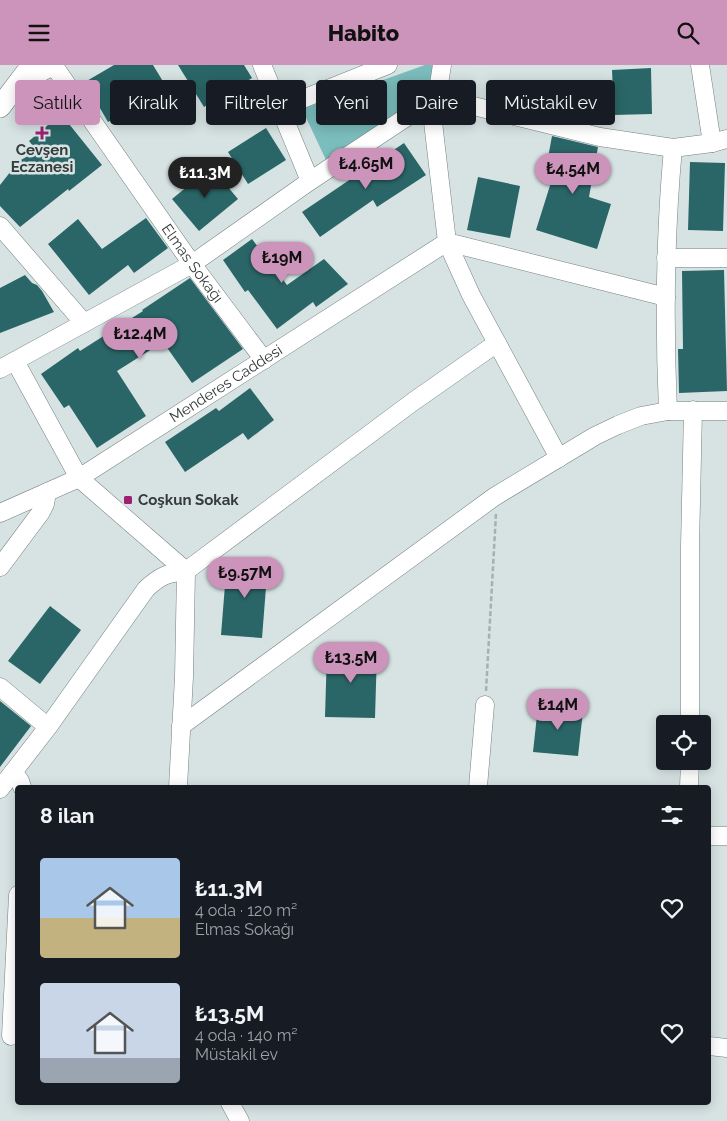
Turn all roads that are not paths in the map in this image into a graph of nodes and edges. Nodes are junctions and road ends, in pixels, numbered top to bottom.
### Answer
1 (32, 65) edge
2 (55, 65) edge
3 (262, 65) edge
4 (388, 65) edge
5 (442, 65) edge
6 (700, 65) edge
7 (21, 80) edge
8 (27, 80) edge
9 (268, 80) edge
10 (439, 80) edge
11 (15, 87) edge
12 (306, 98) edge
13 (0, 107) edge
14 (476, 107) edge
15 (397, 123) edge
16 (287, 125) edge
17 (432, 125) edge
18 (720, 141) edge
19 (673, 148) junction
20 (310, 181) junction
21 (0, 226) edge
22 (447, 242) junction
23 (666, 258) junction
24 (727, 258) edge
25 (192, 264) junction
26 (666, 297) junction
27 (84, 323) junction
28 (497, 343) junction
29 (264, 360) junction
30 (8, 365) edge
31 (693, 410) junction
32 (668, 411) junction
33 (727, 411) edge
34 (559, 457) junction
35 (79, 478) junction
36 (48, 492) junction
37 (0, 513) edge
38 (0, 567) edge
39 (186, 571) junction
40 (0, 687) edge
41 (485, 705) road end
42 (690, 715) edge
43 (181, 726) junction
44 (48, 727) junction
45 (690, 770) edge
46 (18, 780) edge
47 (178, 785) edge
48 (478, 785) edge
49 (689, 785) edge
50 (0, 789) edge
51 (711, 836) edge
52 (727, 836) edge
53 (15, 948) edge
54 (10, 1037) edge
55 (711, 1045) edge
56 (727, 1048) edge
57 (231, 1105) edge
58 (240, 1121) edge

1 - 7 main road
2 - 8 street
2 - 25 street, Elmas Sokağı
3 - 9 street
4 - 12 street
5 - 10 street
6 - 18 street
11 - 13 main road
14 - 19 street
15 - 20 street
16 - 20 street
17 - 22 street
18 - 19 street
19 - 23 street
20 - 25 street
21 - 27 street
22 - 26 street
22 - 28 street
22 - 29 street, Menderes Caddesi
23 - 24 street
23 - 26 street
25 - 27 street
25 - 29 street, Elmas Sokağı
26 - 32 street
27 - 30 street
28 - 34 street
28 - 39 street
29 - 35 street, Menderes Caddesi
30 - 35 street
31 - 32 street
31 - 33 street
31 - 42 street
32 - 34 street
34 - 43 street
35 - 36 street, Menderes Caddesi
35 - 39 street
36 - 37 street, Menderes Caddesi
36 - 38 street
39 - 43 street
39 - 44 street
40 - 44 street
41 - 48 street
43 - 47 street
44 - 46 street
45 - 49 street
46 - 50 street
51 - 52 street
53 - 54 street
55 - 56 street
57 - 58 street

